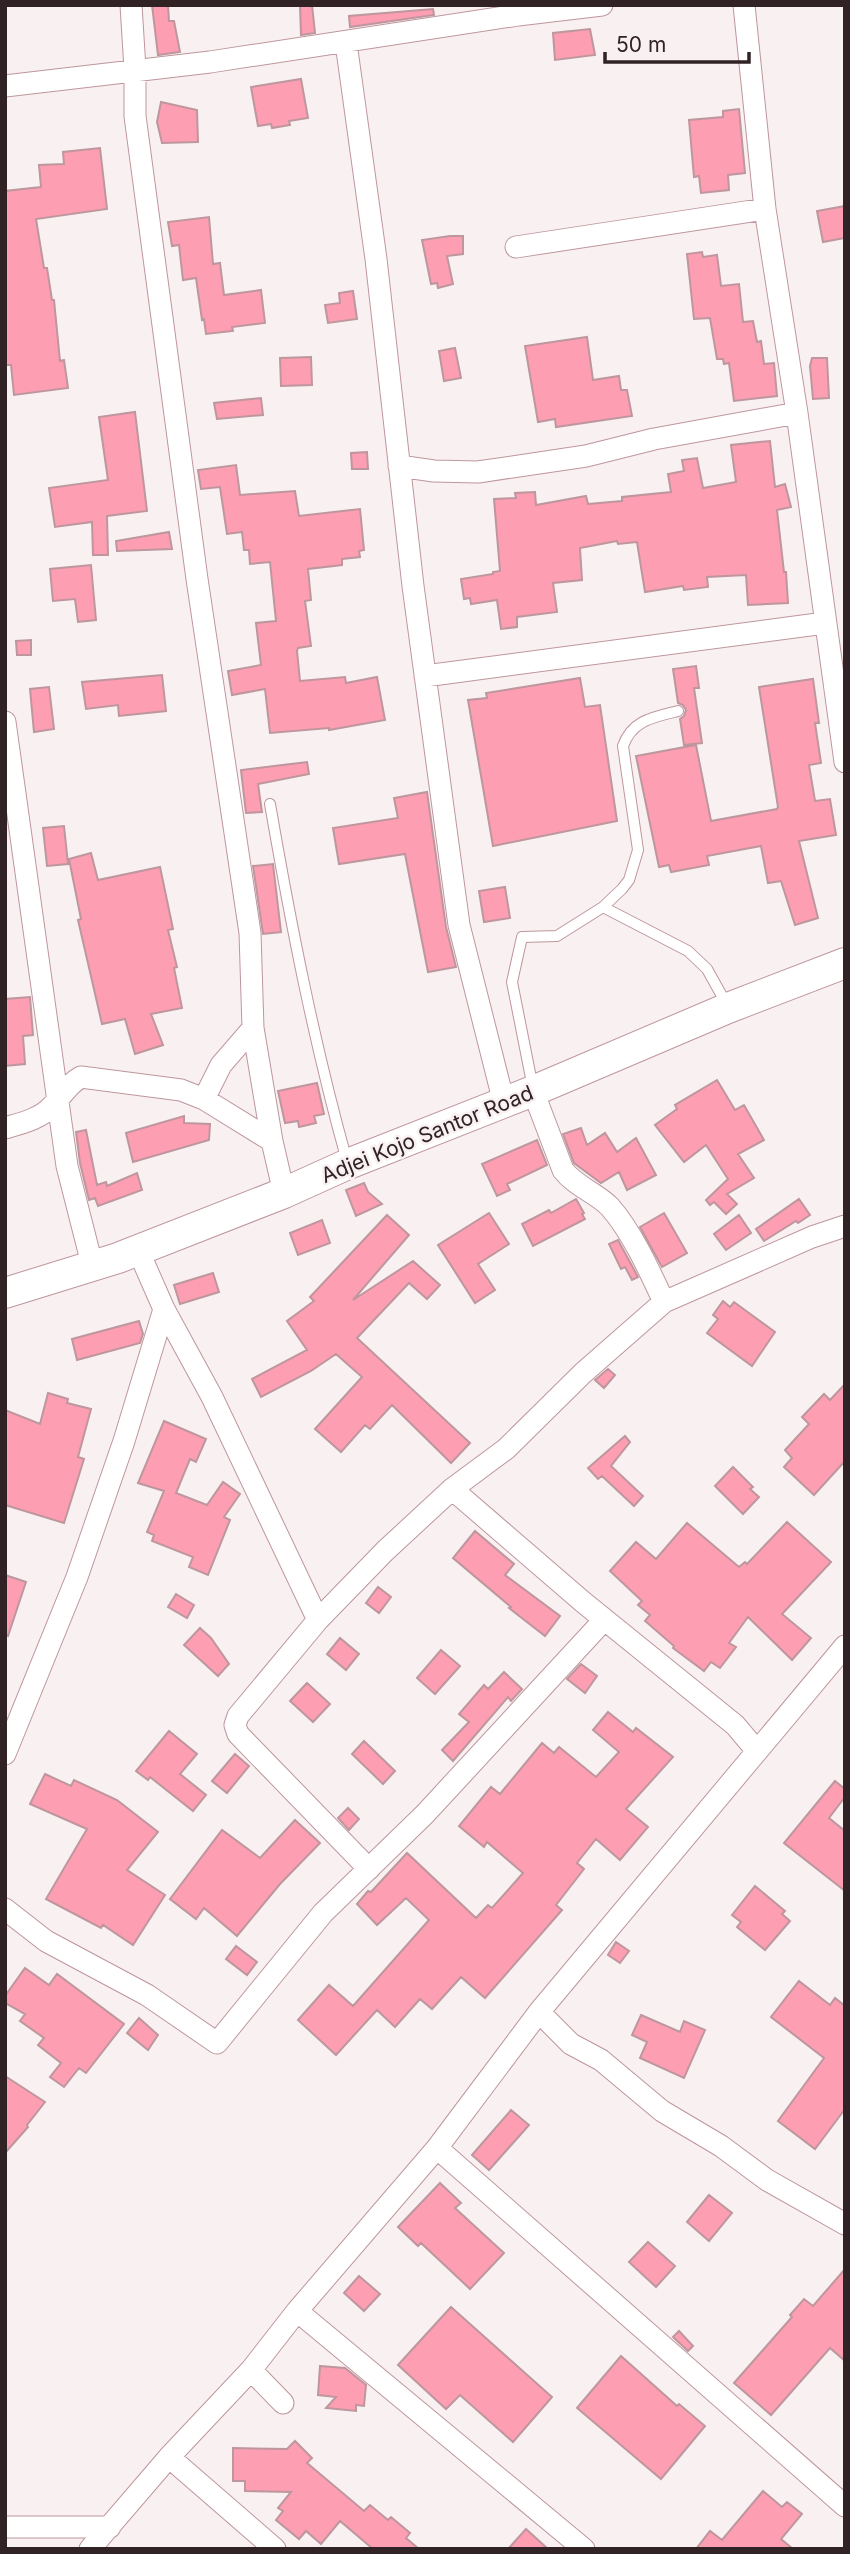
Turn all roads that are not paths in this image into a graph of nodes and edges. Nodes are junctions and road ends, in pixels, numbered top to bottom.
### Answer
1 (131, 5) edge
2 (603, 5) edge
3 (744, 5) edge
4 (346, 43) junction
5 (135, 69) junction
6 (5, 86) edge
7 (765, 209) junction
8 (516, 247) dead end
9 (797, 413) junction
10 (399, 466) junction
11 (825, 623) junction
12 (425, 676) junction
13 (678, 711) dead end
14 (5, 722) edge
15 (845, 762) edge
16 (270, 804) dead end
17 (603, 907) junction
18 (845, 963) edge
19 (728, 1008) junction
20 (253, 1028) junction
21 (533, 1091) junction
22 (58, 1099) junction
23 (204, 1099) junction
24 (504, 1103) junction
25 (5, 1128) edge
26 (272, 1141) junction
27 (348, 1164) junction
28 (284, 1193) junction
29 (845, 1226) edge
30 (138, 1250) junction
31 (93, 1268) junction
32 (5, 1293) edge
33 (664, 1302) junction
34 (164, 1309) junction
35 (452, 1489) junction
36 (318, 1620) junction
37 (604, 1620) junction
38 (845, 1646) edge
39 (757, 1751) junction
40 (5, 1754) edge
41 (369, 1869) junction
42 (5, 1909) edge
43 (539, 2012) junction
44 (437, 2148) junction
45 (845, 2224) edge
46 (297, 2311) junction
47 (251, 2370) junction
48 (283, 2403) dead end
49 (169, 2457) junction
50 (845, 2506) edge
51 (5, 2527) edge
52 (110, 2527) junction
53 (90, 2549) edge
54 (275, 2549) edge
55 (584, 2549) edge

1 - 5 street
2 - 4 street
3 - 7 street
4 - 5 street
4 - 10 street
5 - 6 street
5 - 20 street
7 - 8 street
7 - 9 street
9 - 10 street
9 - 11 street
10 - 12 street
11 - 12 street
11 - 15 street
12 - 24 street
13 - 17 lane
14 - 22 street
16 - 27 lane
17 - 19 lane
17 - 21 lane
18 - 19 street, Adjei Kojo Santor Road
19 - 21 street, Adjei Kojo Santor Road
20 - 23 street
20 - 26 street
21 - 24 street, Adjei Kojo Santor Road
21 - 33 street
22 - 23 street
22 - 25 street
22 - 31 street
23 - 26 street
24 - 27 street, Adjei Kojo Santor Road
26 - 28 street
27 - 28 street, Adjei Kojo Santor Road
28 - 30 street, Adjei Kojo Santor Road
29 - 33 street
30 - 31 street, Adjei Kojo Santor Road
30 - 34 street
31 - 32 street, Adjei Kojo Santor Road
33 - 35 street
34 - 36 street
34 - 40 street
35 - 36 street
35 - 37 street
36 - 41 street
37 - 39 street
37 - 41 street
38 - 39 street
39 - 43 street
41 - 42 street
43 - 44 street
43 - 45 street
44 - 46 street
44 - 50 street
46 - 47 street
46 - 55 street
47 - 48 street
47 - 49 street
49 - 52 street
49 - 54 street
51 - 52 street
52 - 53 street

